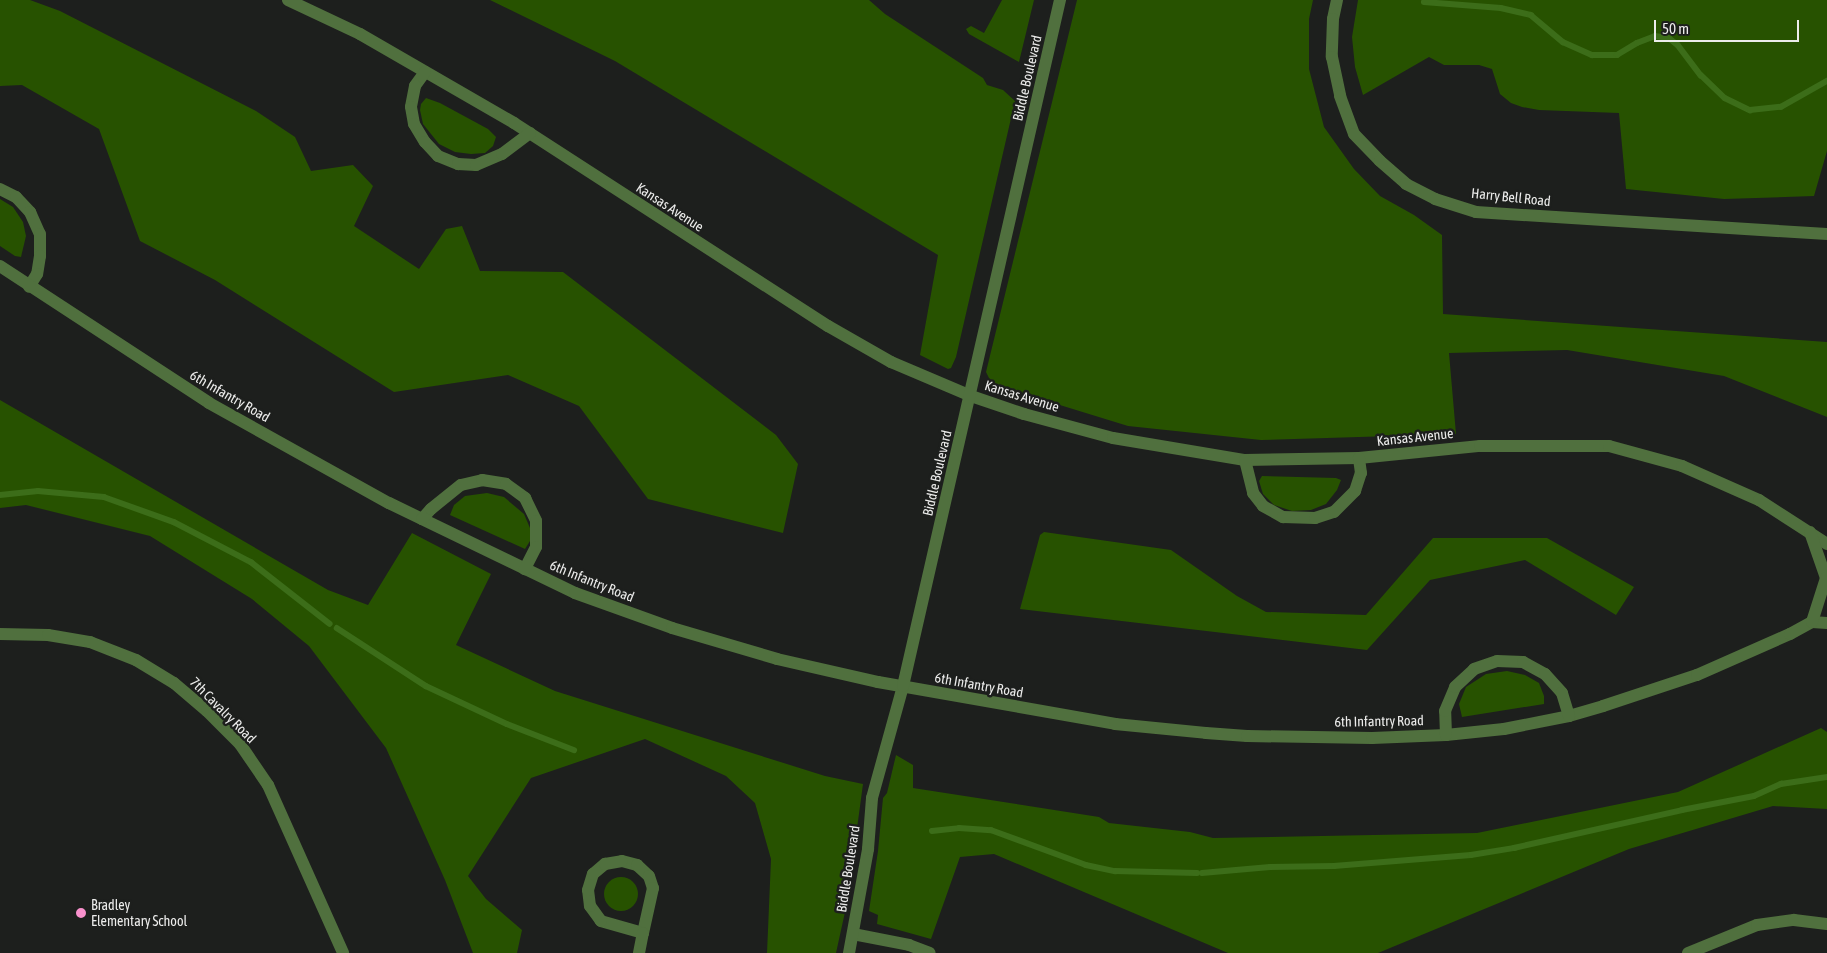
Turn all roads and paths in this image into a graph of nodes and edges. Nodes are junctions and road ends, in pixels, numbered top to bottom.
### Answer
1 (288, 0) edge
2 (1060, 0) edge
3 (1337, 0) edge
4 (425, 72) junction
5 (530, 133) junction
6 (0, 189) edge
7 (1827, 234) edge
8 (0, 266) edge
9 (29, 287) junction
10 (971, 396) junction
11 (1359, 458) junction
12 (1245, 460) junction
13 (422, 519) junction
14 (1810, 532) junction
15 (1827, 544) edge
16 (525, 568) junction
17 (1812, 622) junction
18 (1827, 623) edge
19 (0, 634) edge
20 (903, 686) junction
21 (1569, 716) junction
22 (1446, 734) junction
23 (1827, 924) edge
24 (643, 933) junction
25 (853, 934) junction
26 (343, 953) edge
27 (639, 953) edge
28 (849, 953) edge
29 (930, 953) edge
30 (1688, 953) edge

1 - 4 street, Kansas Avenue
2 - 10 street, Biddle Boulevard
3 - 7 street, Harry Bell Road
4 - 5 street, Kansas Avenue
4 - 5 street
5 - 10 street, Kansas Avenue
6 - 9 street
8 - 9 street, 6th Infantry Road
9 - 13 street, 6th Infantry Road
10 - 12 street, Kansas Avenue
10 - 20 street, Biddle Boulevard
11 - 12 street, Kansas Avenue
11 - 12 street
11 - 14 street, Kansas Avenue
13 - 16 street, 6th Infantry Road
13 - 16 street, 6th Infantry Road
14 - 15 street, Kansas Avenue
14 - 17 street
16 - 20 street, 6th Infantry Road
17 - 18 street
17 - 21 street, 6th Infantry Road
19 - 26 street, 7th Cavalry Road
20 - 22 street, 6th Infantry Road
20 - 25 street, Biddle Boulevard
21 - 22 street, 6th Infantry Road
21 - 22 street
23 - 30 street
24 - 24 street
24 - 27 street
25 - 28 street, Biddle Boulevard
25 - 29 street

